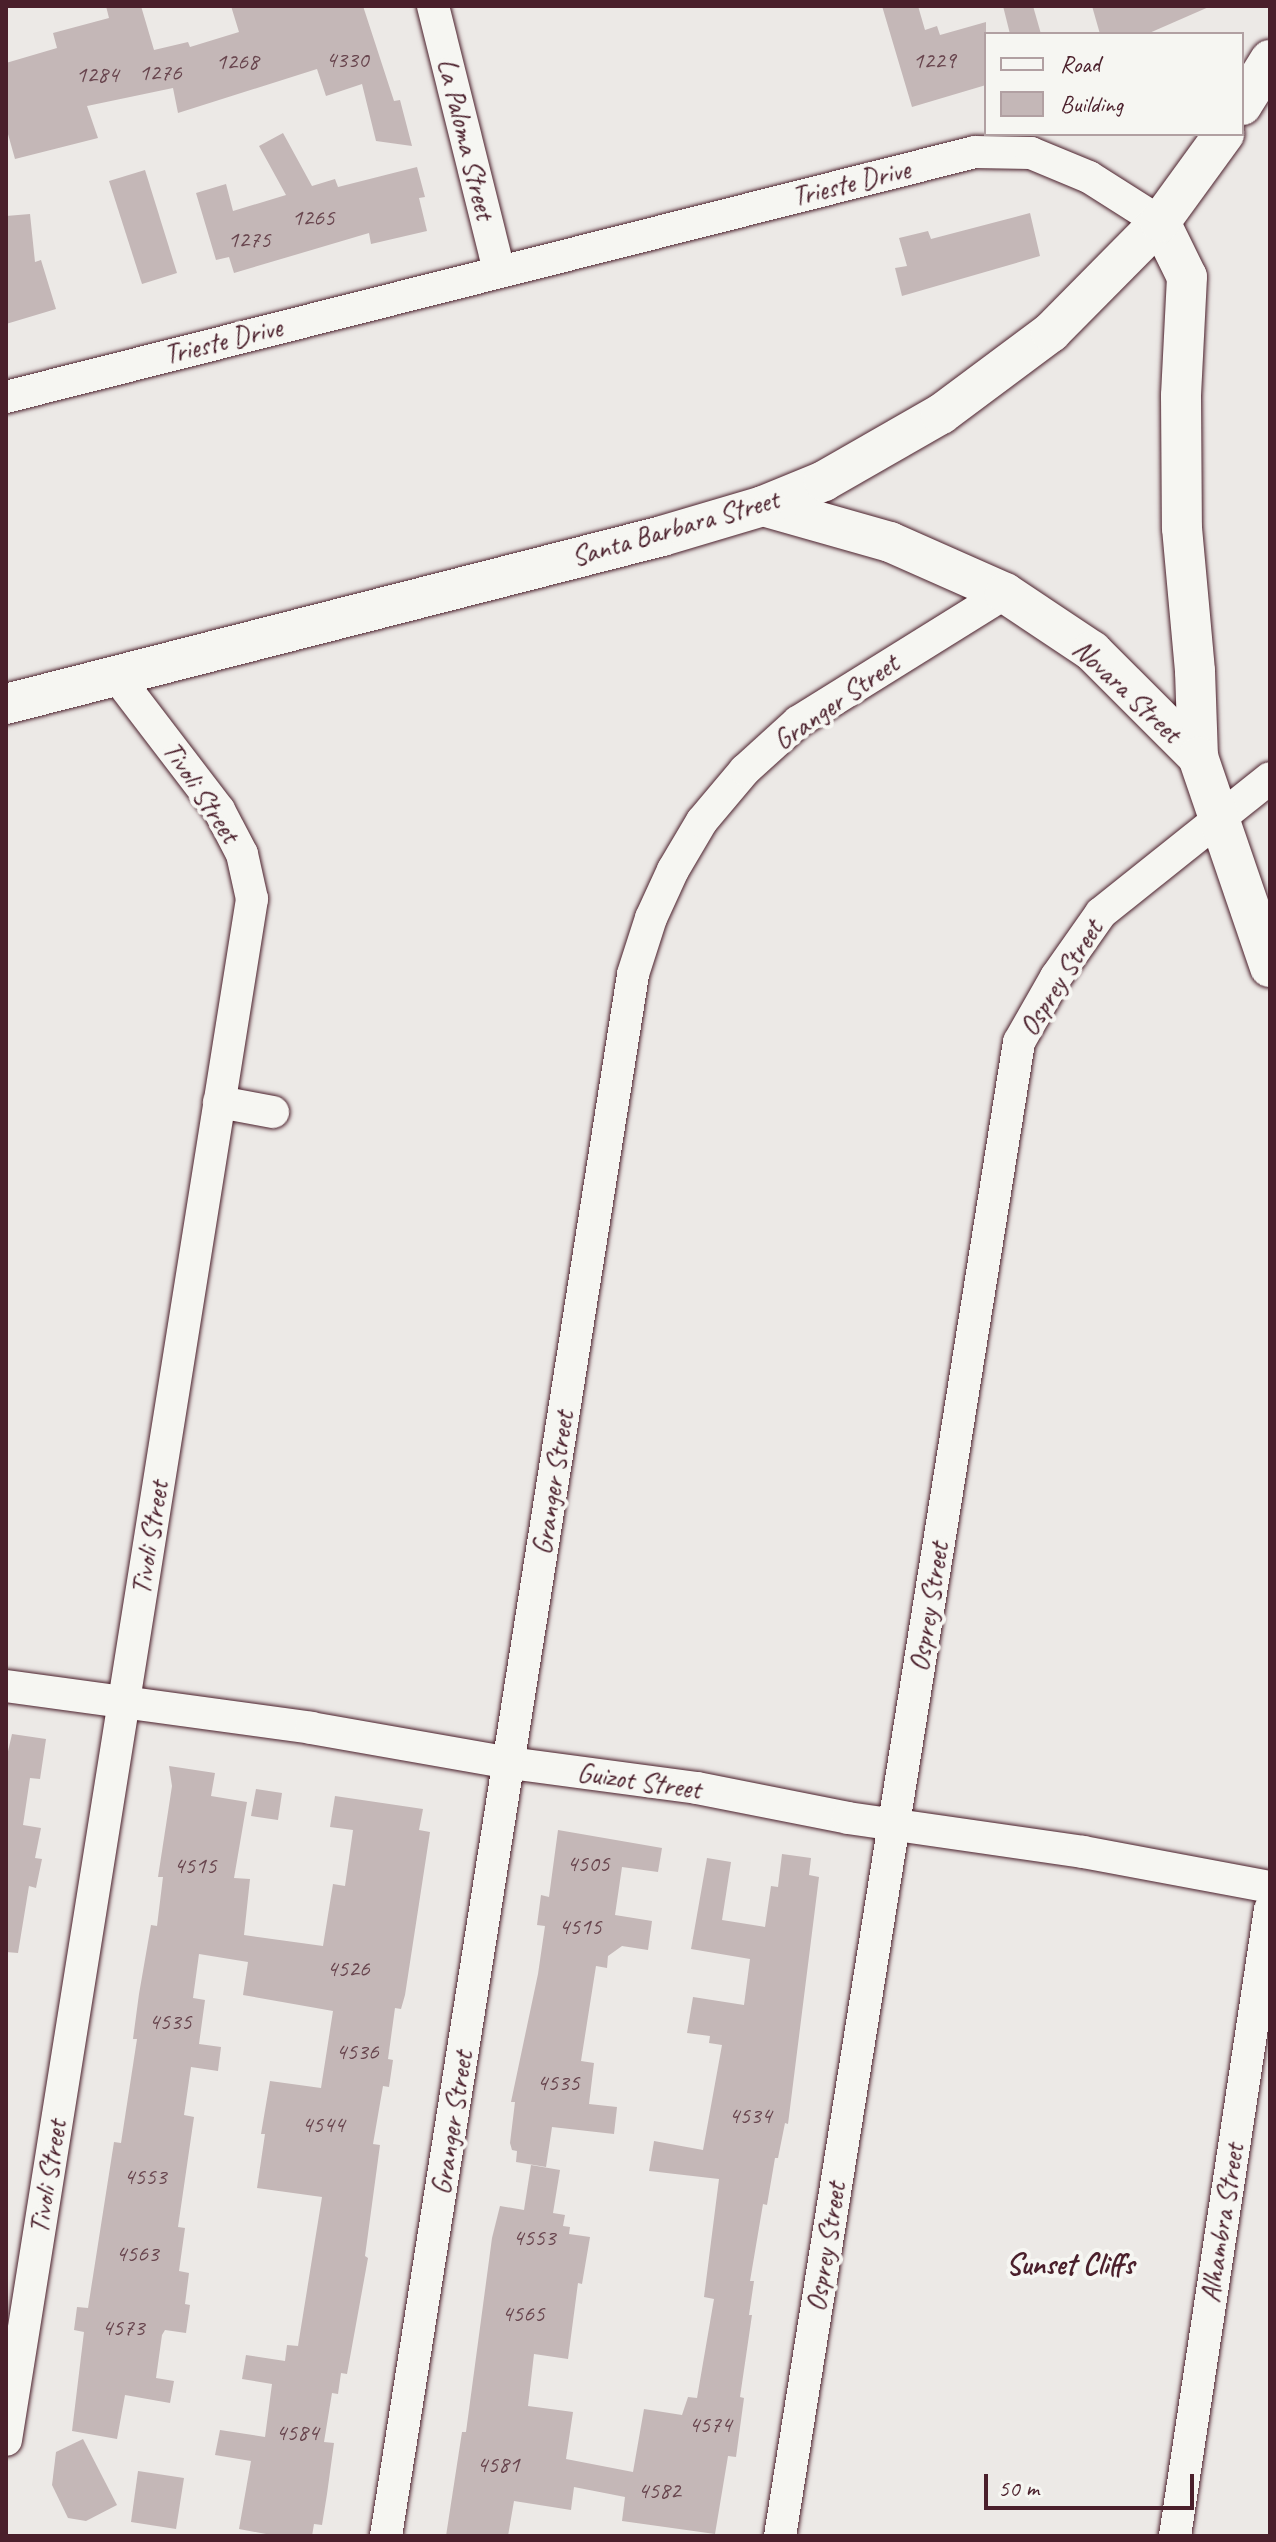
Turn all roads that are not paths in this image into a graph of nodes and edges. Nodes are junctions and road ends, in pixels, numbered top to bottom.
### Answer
1 (433, 6) edge
2 (1270, 60) edge
3 (1244, 102) edge
4 (1223, 136) edge
5 (1160, 222) junction
6 (499, 271) junction
7 (6, 397) edge
8 (763, 506) junction
9 (1005, 593) junction
10 (115, 674) junction
11 (6, 704) edge
12 (1198, 757) junction
13 (1270, 778) edge
14 (1219, 821) junction
15 (1270, 967) edge
16 (219, 1102) junction
17 (273, 1112) dead end
18 (6, 1686) edge
19 (124, 1703) junction
20 (510, 1763) junction
21 (893, 1826) junction
22 (1270, 1887) edge
23 (1270, 1909) edge
24 (6, 2440) edge
25 (386, 2536) edge
26 (780, 2536) edge
27 (1175, 2536) edge

1 - 6 street, La Paloma Street
2 - 3 street
4 - 5 street, Santa Barbara Street
5 - 6 street, Trieste Drive
5 - 8 street, Santa Barbara Street
5 - 12 street
6 - 7 street, Trieste Drive
8 - 9 street, Novara Street
8 - 10 street, Santa Barbara Street
9 - 12 street, Novara Street
9 - 20 street, Granger Street
10 - 11 street, Santa Barbara Street
10 - 16 street, Tivoli Street
12 - 14 street, Novara Street
13 - 14 street, Osprey Street
14 - 15 street, Novara Street
14 - 21 street, Osprey Street
16 - 17 street
16 - 19 street, Tivoli Street
18 - 19 street, Guizot Street
19 - 20 street, Guizot Street
19 - 24 street, Tivoli Street
20 - 21 street, Guizot Street
20 - 25 street, Granger Street
21 - 22 street, Guizot Street
21 - 26 street, Osprey Street
23 - 27 street, Alhambra Street

